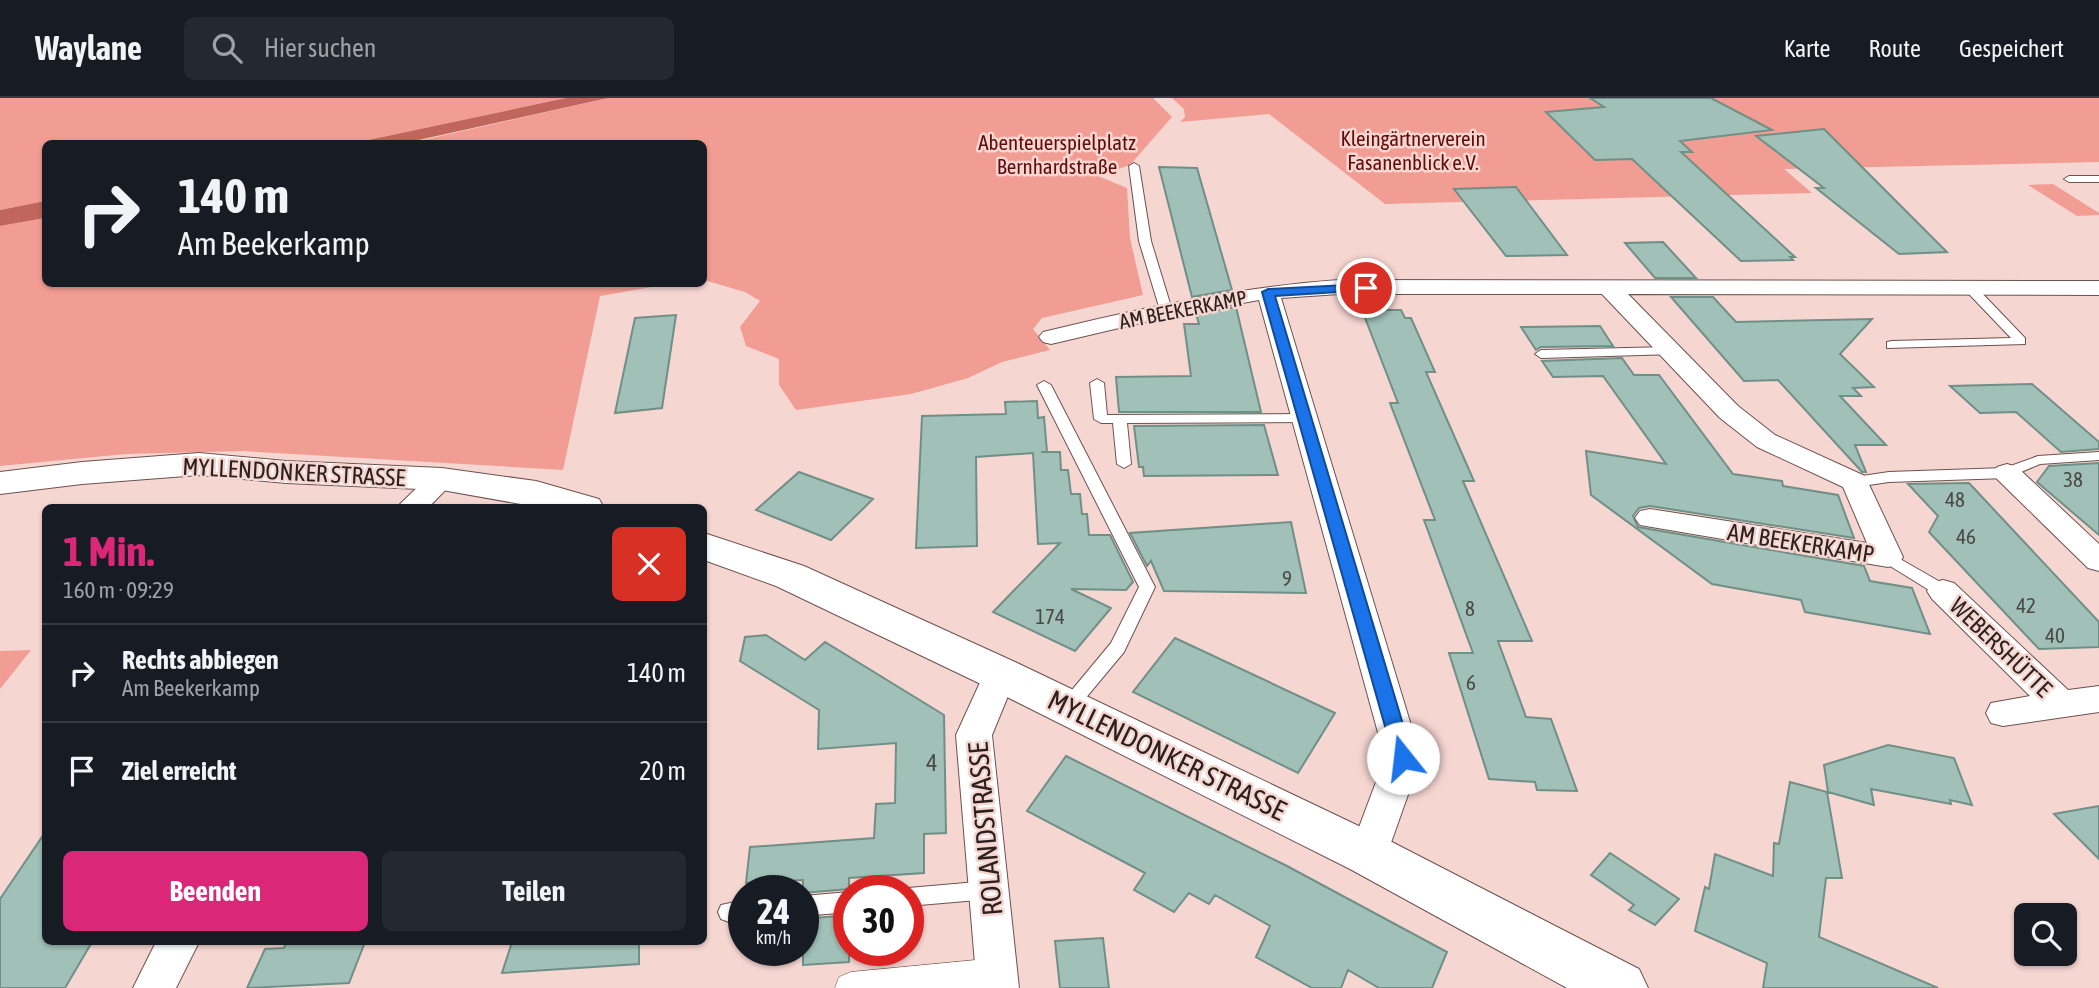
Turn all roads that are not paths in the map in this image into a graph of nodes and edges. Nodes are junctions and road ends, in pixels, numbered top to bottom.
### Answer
1 (1134, 166) dead end
2 (2099, 178) edge
3 (2069, 179) dead end
4 (1609, 288) junction
5 (2099, 288) edge
6 (1972, 290) junction
7 (1268, 292) junction
8 (1166, 310) junction
9 (1051, 337) dead end
10 (1892, 345) dead end
11 (1670, 351) junction
12 (1541, 354) dead end
13 (1097, 383) dead end
14 (1044, 385) dead end
15 (1119, 418) junction
16 (1304, 418) junction
17 (2099, 456) edge
18 (1124, 464) dead end
19 (2007, 473) junction
20 (442, 479) junction
21 (1855, 482) junction
22 (0, 483) edge
23 (414, 504) edge
24 (573, 504) edge
25 (1650, 518) dead end
26 (707, 547) edge
27 (1888, 557) junction
28 (2099, 561) edge
29 (1943, 591) joint
30 (1000, 674) junction
31 (2099, 699) edge
32 (2059, 703) junction
33 (1068, 708) junction
34 (2003, 713) dead end
35 (1368, 854) junction
36 (989, 890) junction
37 (924, 896) edge
38 (176, 945) edge
39 (998, 980) edge
40 (154, 988) edge
41 (851, 988) edge
42 (1620, 988) edge

1 - 8 lane
2 - 3 lane
4 - 6 street, AM BEEKERKAMP
4 - 7 street, AM BEEKERKAMP
4 - 11 street
5 - 6 street, AM BEEKERKAMP
6 - 10 lane
7 - 8 street, AM BEEKERKAMP
7 - 16 street
8 - 9 street, AM BEEKERKAMP
11 - 12 lane
11 - 21 street
13 - 15 lane
14 - 33 lane
15 - 16 lane
15 - 18 lane
16 - 35 street
17 - 19 lane
19 - 21 lane
19 - 28 street
20 - 22 street, MYLLENDONKER STRASSE
20 - 23 street
20 - 24 street, MYLLENDONKER STRASSE
21 - 27 street, AM BEEKERKAMP
25 - 27 street, AM BEEKERKAMP
26 - 30 street, MYLLENDONKER STRASSE
27 - 29 lane
29 - 32 street, WEBERSHÜTTE
30 - 33 street, MYLLENDONKER STRASSE
30 - 36 street, ROLANDSTRASSE
31 - 32 street, WEBERSHÜTTE
32 - 34 street, WEBERSHÜTTE
33 - 35 street, MYLLENDONKER STRASSE
35 - 42 street, MYLLENDONKER STRASSE
36 - 37 lane
36 - 39 street, ROLANDSTRASSE
38 - 40 street
39 - 41 street

